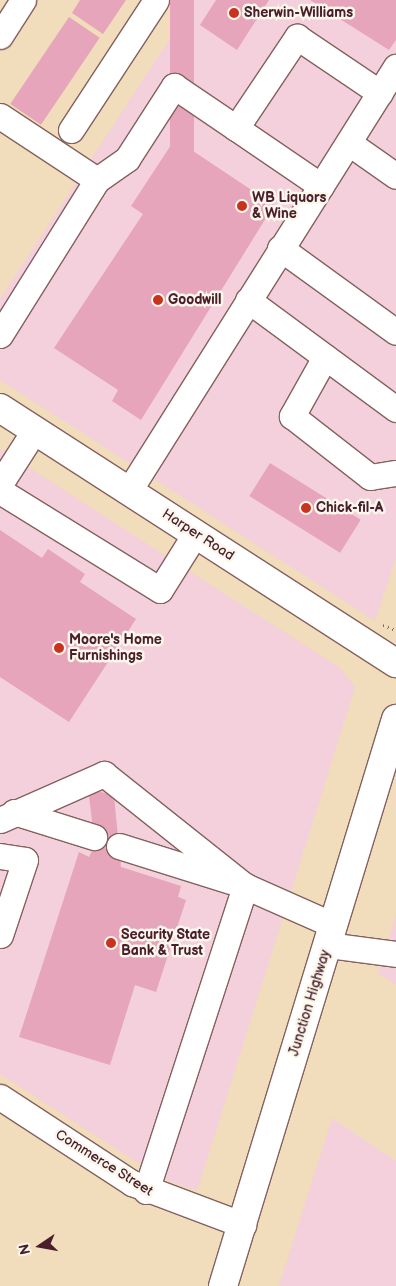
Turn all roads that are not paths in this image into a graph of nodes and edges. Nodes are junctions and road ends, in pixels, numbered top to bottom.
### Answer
1 (23, 0) edge
2 (156, 0) edge
3 (0, 36) edge
4 (396, 67) edge
5 (380, 93) junction
6 (0, 116) edge
7 (236, 128) junction
8 (70, 130) dead end
9 (349, 142) junction
10 (396, 176) edge
11 (97, 180) junction
12 (321, 186) junction
13 (280, 248) junction
14 (248, 300) junction
15 (396, 332) edge
16 (0, 335) edge
17 (325, 357) junction
18 (0, 408) edge
19 (396, 409) edge
20 (34, 430) junction
21 (396, 472) edge
22 (0, 484) edge
23 (130, 489) junction
24 (0, 491) edge
25 (195, 534) junction
26 (396, 663) edge
27 (396, 719) edge
28 (7, 816) edge
29 (94, 838) dead end
30 (119, 846) dead end
31 (0, 856) edge
32 (245, 886) junction
33 (0, 935) edge
34 (331, 935) junction
35 (396, 954) edge
36 (0, 1097) edge
37 (146, 1191) junction
38 (243, 1225) junction
39 (224, 1286) edge

1 - 3 street
2 - 8 street
4 - 5 street
5 - 7 street
5 - 9 street
6 - 11 street
7 - 11 street
7 - 12 street
9 - 10 street
9 - 12 street
11 - 16 street
12 - 13 street
13 - 14 street
13 - 15 street
14 - 17 street
14 - 23 street
17 - 19 street
17 - 21 street
18 - 20 main road, Harper Road
20 - 22 street
20 - 23 main road, Harper Road
23 - 25 main road, Harper Road
24 - 25 street
25 - 26 main road, Harper Road
27 - 34 main road, Junction Highway
28 - 29 street
28 - 32 street
30 - 32 street
31 - 33 street
32 - 34 street
32 - 37 street
34 - 35 street
34 - 38 main road, Junction Highway
36 - 37 street, Commerce Street
37 - 38 street, Commerce Street
38 - 39 main road, Junction Highway

